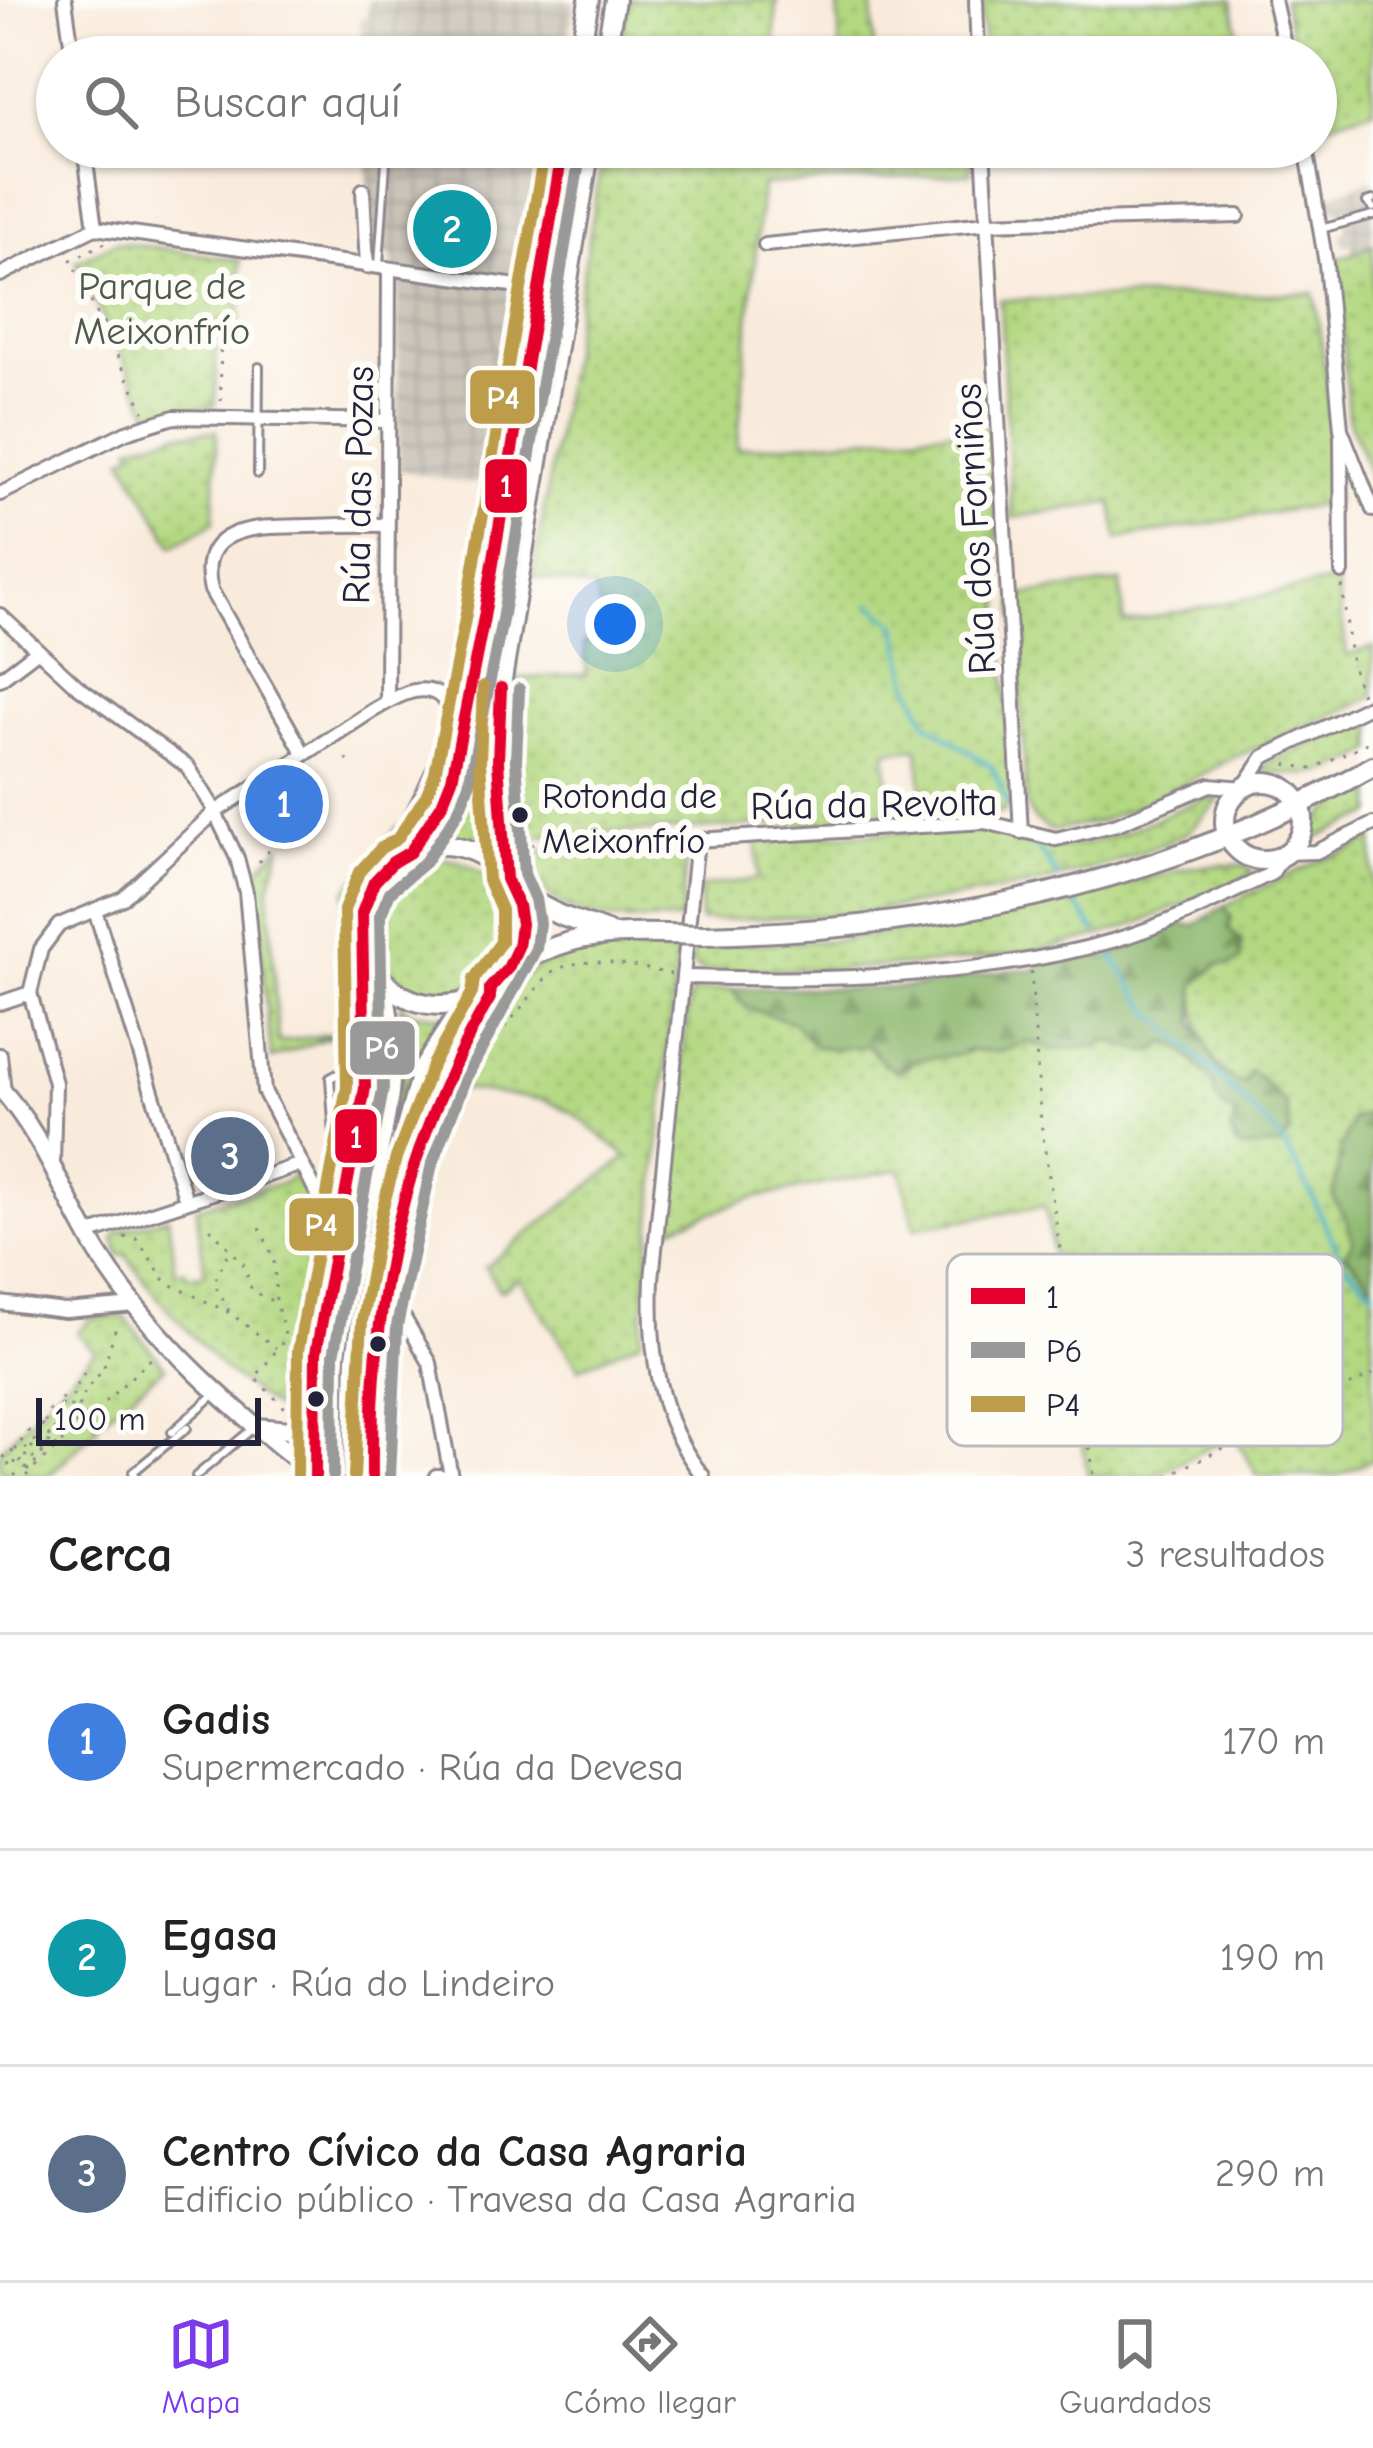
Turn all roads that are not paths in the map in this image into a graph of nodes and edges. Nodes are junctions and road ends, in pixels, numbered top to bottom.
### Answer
1 (65, 0) edge
2 (589, 0) edge
3 (615, 0) edge
4 (976, 0) edge
5 (1274, 0) edge
6 (70, 36) edge
7 (583, 36) edge
8 (609, 36) edge
9 (978, 36) edge
10 (1282, 36) edge
11 (87, 168) edge
12 (385, 168) edge
13 (559, 168) edge
14 (587, 168) edge
15 (984, 168) edge
16 (1310, 168) edge
17 (363, 190) dead end
18 (1373, 208) edge
19 (1238, 216) dead end
20 (987, 223) junction
21 (94, 228) junction
22 (1321, 229) junction
23 (765, 245) dead end
24 (378, 268) junction
25 (0, 275) edge
26 (539, 290) junction
27 (259, 367) dead end
28 (259, 417) junction
29 (388, 421) junction
30 (1341, 429) junction
31 (258, 474) dead end
32 (0, 494) edge
33 (1373, 510) edge
34 (386, 525) junction
35 (1342, 572) road end
36 (0, 615) edge
37 (37, 651) junction
38 (0, 680) edge
39 (387, 701) junction
40 (1370, 706) edge
41 (304, 754) junction
42 (1373, 766) edge
43 (1335, 786) junction
44 (1243, 788) junction
45 (1293, 797) junction
46 (1228, 807) junction
47 (214, 812) junction
48 (1373, 824) edge
49 (1301, 830) junction
50 (1022, 832) junction
51 (1227, 836) junction
52 (410, 852) junction
53 (1244, 854) junction
54 (1285, 854) junction
55 (1177, 855) junction
56 (374, 882) junction
57 (509, 885) junction
58 (95, 910) junction
59 (607, 932) junction
60 (362, 937) junction
61 (508, 968) junction
62 (685, 977) junction
63 (380, 978) junction
64 (490, 988) junction
65 (31, 993) junction
66 (467, 1000) junction
67 (0, 1003) edge
68 (0, 1055) edge
69 (365, 1059) junction
70 (351, 1066) junction
71 (2, 1090) edge
72 (335, 1152) junction
73 (53, 1163) junction
74 (299, 1165) junction
75 (315, 1186) junction
76 (346, 1187) junction
77 (186, 1201) junction
78 (337, 1232) junction
79 (87, 1234) junction
80 (386, 1286) junction
81 (0, 1303) edge
82 (128, 1306) junction
83 (381, 1318) junction
84 (410, 1324) junction
85 (217, 1392) junction
86 (313, 1421) junction
87 (255, 1427) junction
88 (187, 1428) dead end
89 (172, 1432) dead end
90 (321, 1475) edge
91 (136, 1476) edge
92 (196, 1476) edge
93 (353, 1476) edge
94 (372, 1476) edge
95 (451, 1476) edge
96 (703, 1476) edge

1 - 6 street
2 - 7 main road
3 - 8 main road
4 - 9 street
5 - 10 street
11 - 21 street
12 - 24 lane
13 - 26 main road
14 - 57 main road
15 - 20 street, Rúa dos Forniños
16 - 22 street
17 - 24 street, Rúa das Pozas
18 - 22 lane
19 - 20 street
20 - 23 street
20 - 50 street, Rúa dos Forniños
21 - 24 street
21 - 25 street
22 - 30 street
24 - 26 street
24 - 29 street, Rúa das Pozas
26 - 52 main road
27 - 28 lane
28 - 29 street
28 - 31 lane
28 - 32 street
29 - 34 street, Rúa das Pozas
30 - 33 street
30 - 35 street
34 - 39 street, Rúa das Pozas
34 - 41 street
36 - 37 street
37 - 38 street
37 - 47 street
39 - 41 street
39 - 56 street
40 - 44 street
41 - 47 street
42 - 43 main road
43 - 45 main road
43 - 49 main road
44 - 45 main road
44 - 46 main road
44 - 50 street, Rúa da Revolta
45 - 49 main road
45 - 51 main road
46 - 51 main road
46 - 55 main road
47 - 58 street
47 - 74 street
48 - 54 street
49 - 54 main road
50 - 62 street, Rúa da Revolta
51 - 53 main road
51 - 55 main road
52 - 56 main road
52 - 57 main road
53 - 54 main road
53 - 55 main road
54 - 62 street
55 - 59 main road, bridge
56 - 60 main road
57 - 59 main road
57 - 61 main road
58 - 65 street
58 - 77 street
59 - 61 main road
60 - 63 main road
60 - 69 street
61 - 64 main road
62 - 96 street
63 - 66 main road
63 - 90 main road
64 - 66 main road
64 - 80 street
65 - 67 street
65 - 73 street
66 - 93 main road
68 - 71 street
69 - 70 lane
69 - 76 street
70 - 72 lane
70 - 72 lane
71 - 73 main road
72 - 76 lane
73 - 79 main road
74 - 75 street
74 - 77 street
75 - 76 street
75 - 78 street
76 - 78 street
77 - 79 street
78 - 86 street
79 - 82 main road
80 - 83 street
80 - 84 street
81 - 82 street
82 - 85 main road
83 - 84 street
83 - 94 street
84 - 95 street
85 - 87 main road
85 - 89 lane
86 - 87 main road
86 - 90 street
87 - 90 main road
87 - 92 lane
88 - 91 lane

